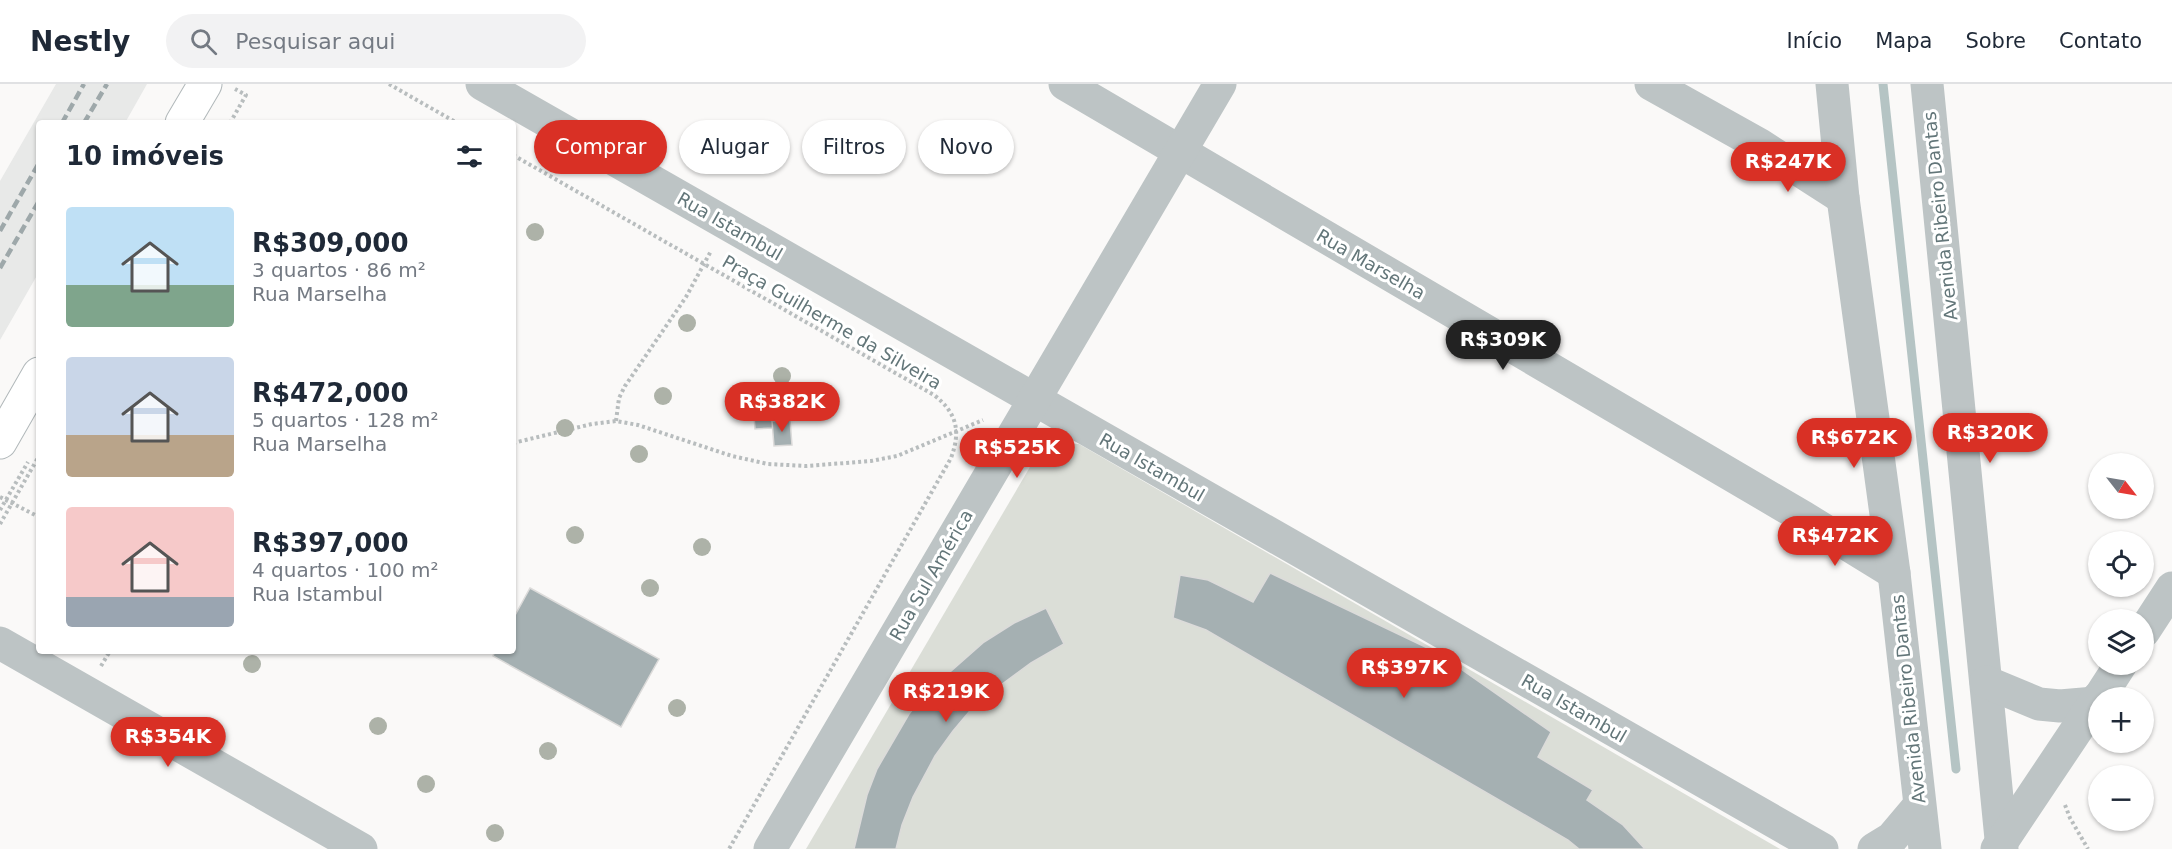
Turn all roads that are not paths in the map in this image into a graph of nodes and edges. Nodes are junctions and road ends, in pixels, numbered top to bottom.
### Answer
1 (482, 84) edge
2 (1065, 84) edge
3 (1220, 84) edge
4 (1652, 84) edge
5 (1832, 84) edge
6 (1927, 84) edge
7 (219, 86) edge
8 (185, 120) edge
9 (1181, 151) junction
10 (1843, 198) junction
11 (36, 379) edge
12 (1034, 400) junction
13 (0, 442) edge
14 (1894, 573) junction
15 (2172, 588) edge
16 (2154, 616) edge
17 (0, 643) edge
18 (1986, 682) junction
19 (2088, 702) edge
20 (2088, 715) edge
21 (1919, 806) junction
22 (2000, 847) edge
23 (361, 849) edge
24 (770, 849) edge
25 (1822, 849) edge
26 (1874, 849) edge
27 (1925, 849) edge

1 - 12 street, Rua Istambul
2 - 9 street, Rua Marselha
3 - 9 street, Rua Sul América
4 - 10 street
5 - 10 street, Avenida Ribeiro Dantas
6 - 18 street, Avenida Ribeiro Dantas
7 - 8 main road
9 - 12 street, Rua Sul América
9 - 14 street, Rua Marselha
10 - 14 street, Avenida Ribeiro Dantas
11 - 13 main road
12 - 24 street, Rua Sul América
12 - 25 street, Rua Istambul
14 - 21 street, Avenida Ribeiro Dantas
15 - 16 street
17 - 23 street
18 - 19 street
18 - 22 street, Avenida Ribeiro Dantas
20 - 22 street
21 - 26 street
21 - 27 street, Avenida Ribeiro Dantas

